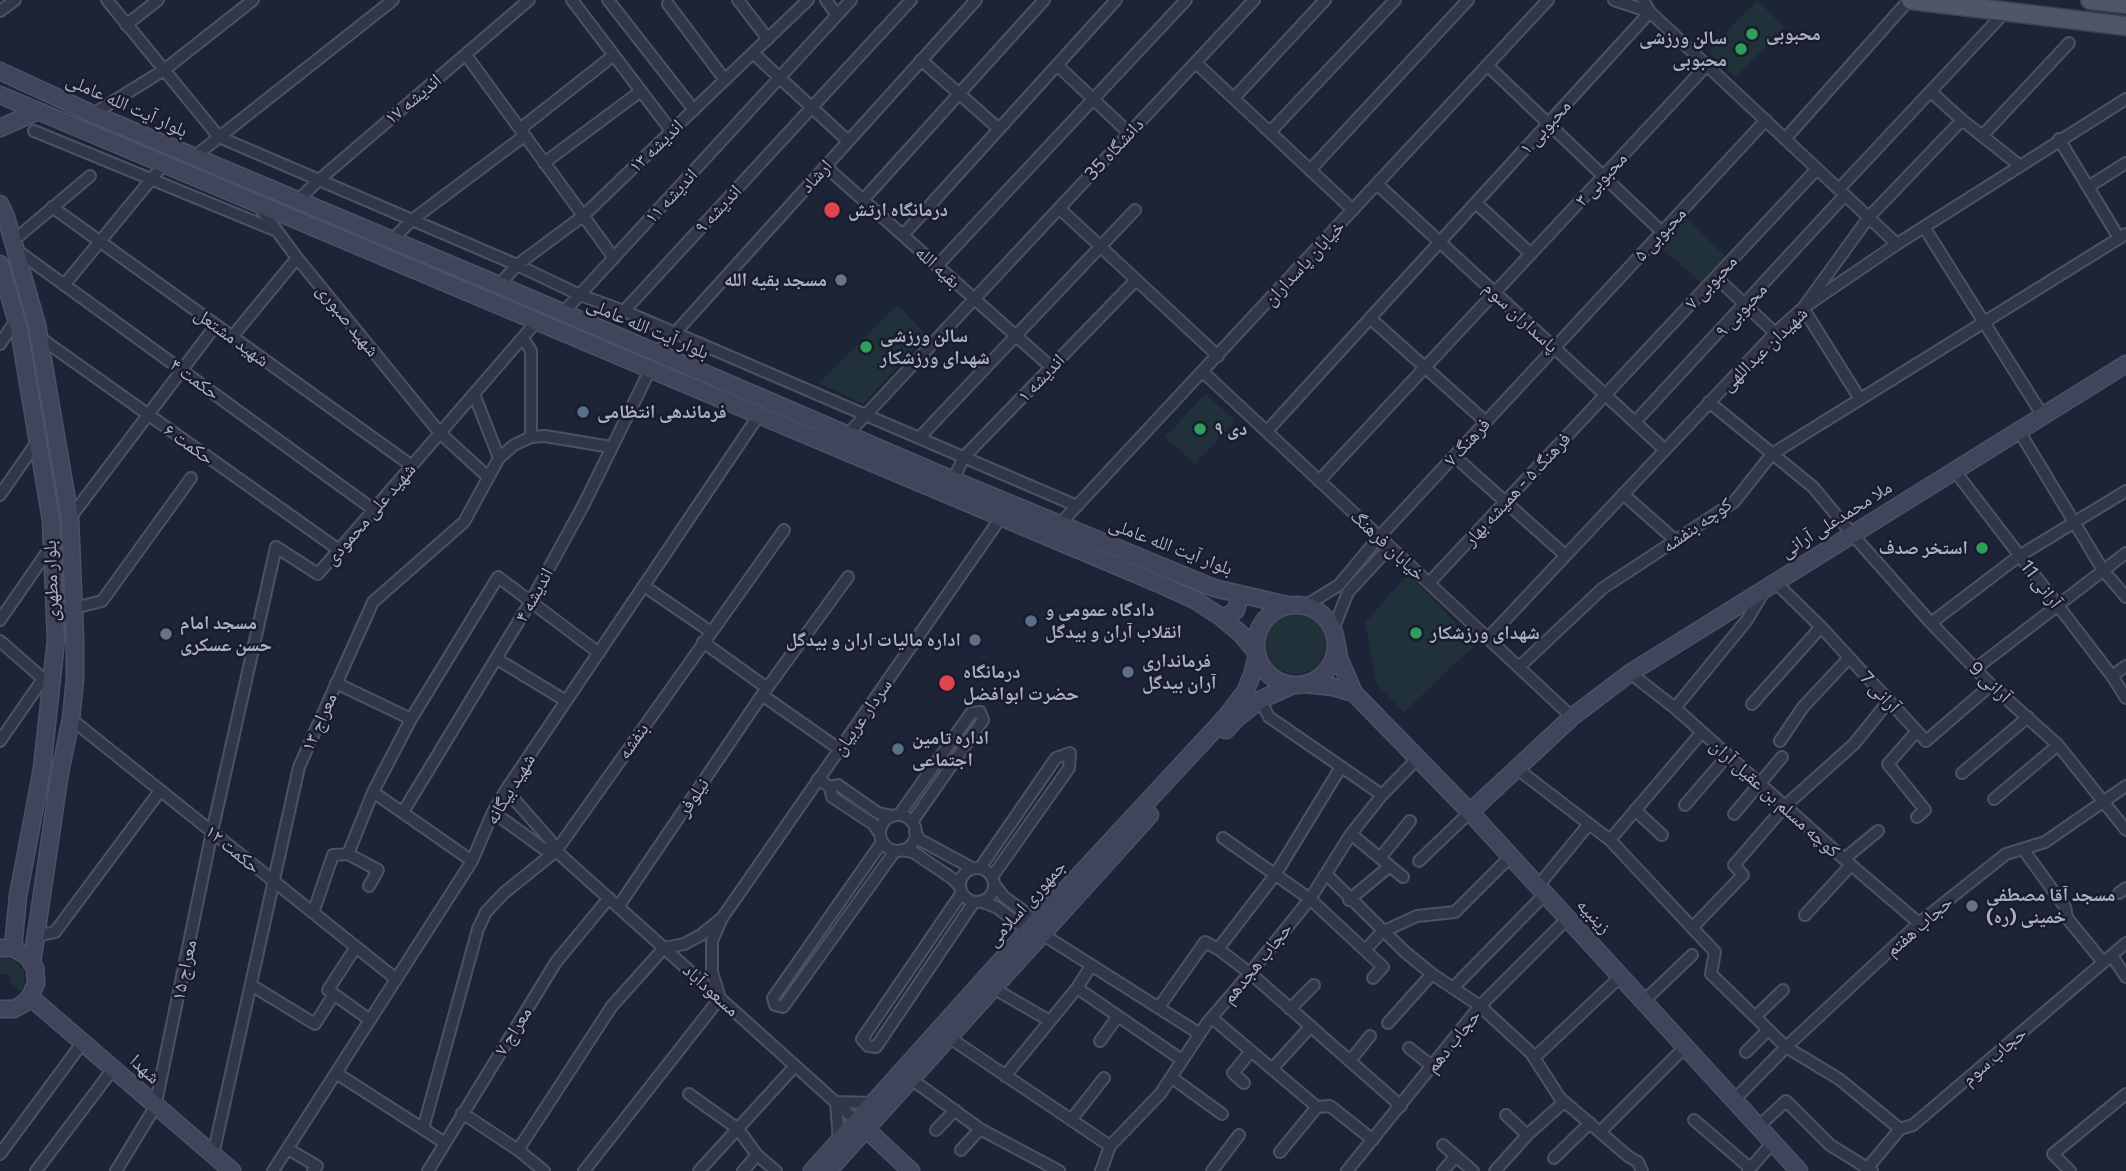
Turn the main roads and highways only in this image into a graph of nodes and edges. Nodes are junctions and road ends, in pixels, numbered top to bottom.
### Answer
1 (1910, 0) edge
2 (2090, 0) edge
3 (2126, 4) edge
4 (2126, 26) edge

1 - 4 main road
2 - 3 main road

